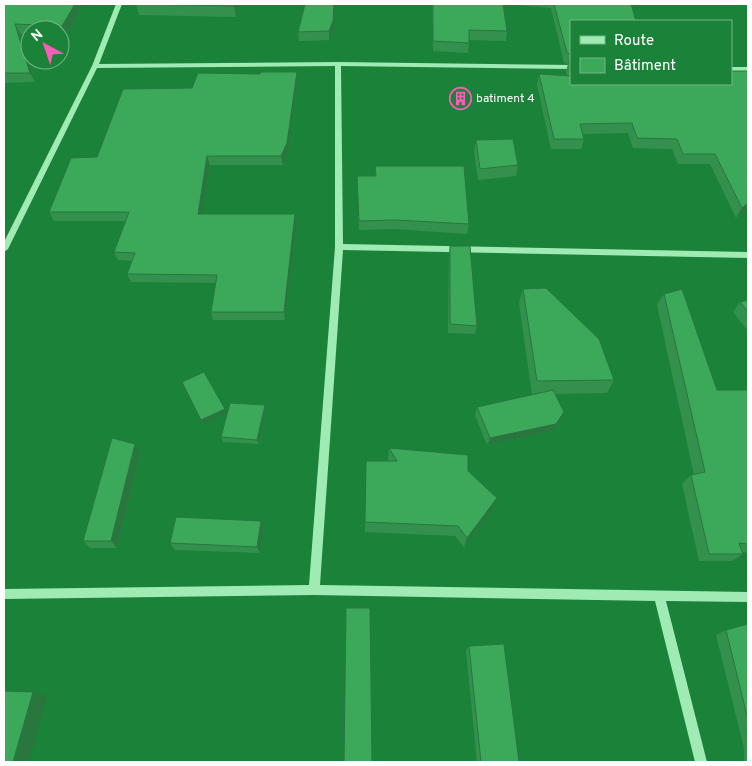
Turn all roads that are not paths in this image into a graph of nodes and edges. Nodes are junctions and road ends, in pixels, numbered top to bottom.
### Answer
1 (119, 4) edge
2 (338, 64) junction
3 (95, 66) junction
4 (570, 67) edge
5 (732, 68) edge
6 (748, 69) edge
7 (339, 247) junction
8 (4, 249) edge
9 (748, 255) edge
10 (314, 590) junction
11 (4, 594) edge
12 (659, 595) junction
13 (748, 597) edge
14 (700, 762) edge

1 - 3 street
2 - 3 street
2 - 4 street
2 - 7 street
3 - 8 street
5 - 6 street
7 - 9 street
7 - 10 street
10 - 11 street
10 - 12 street
12 - 13 street
12 - 14 street

